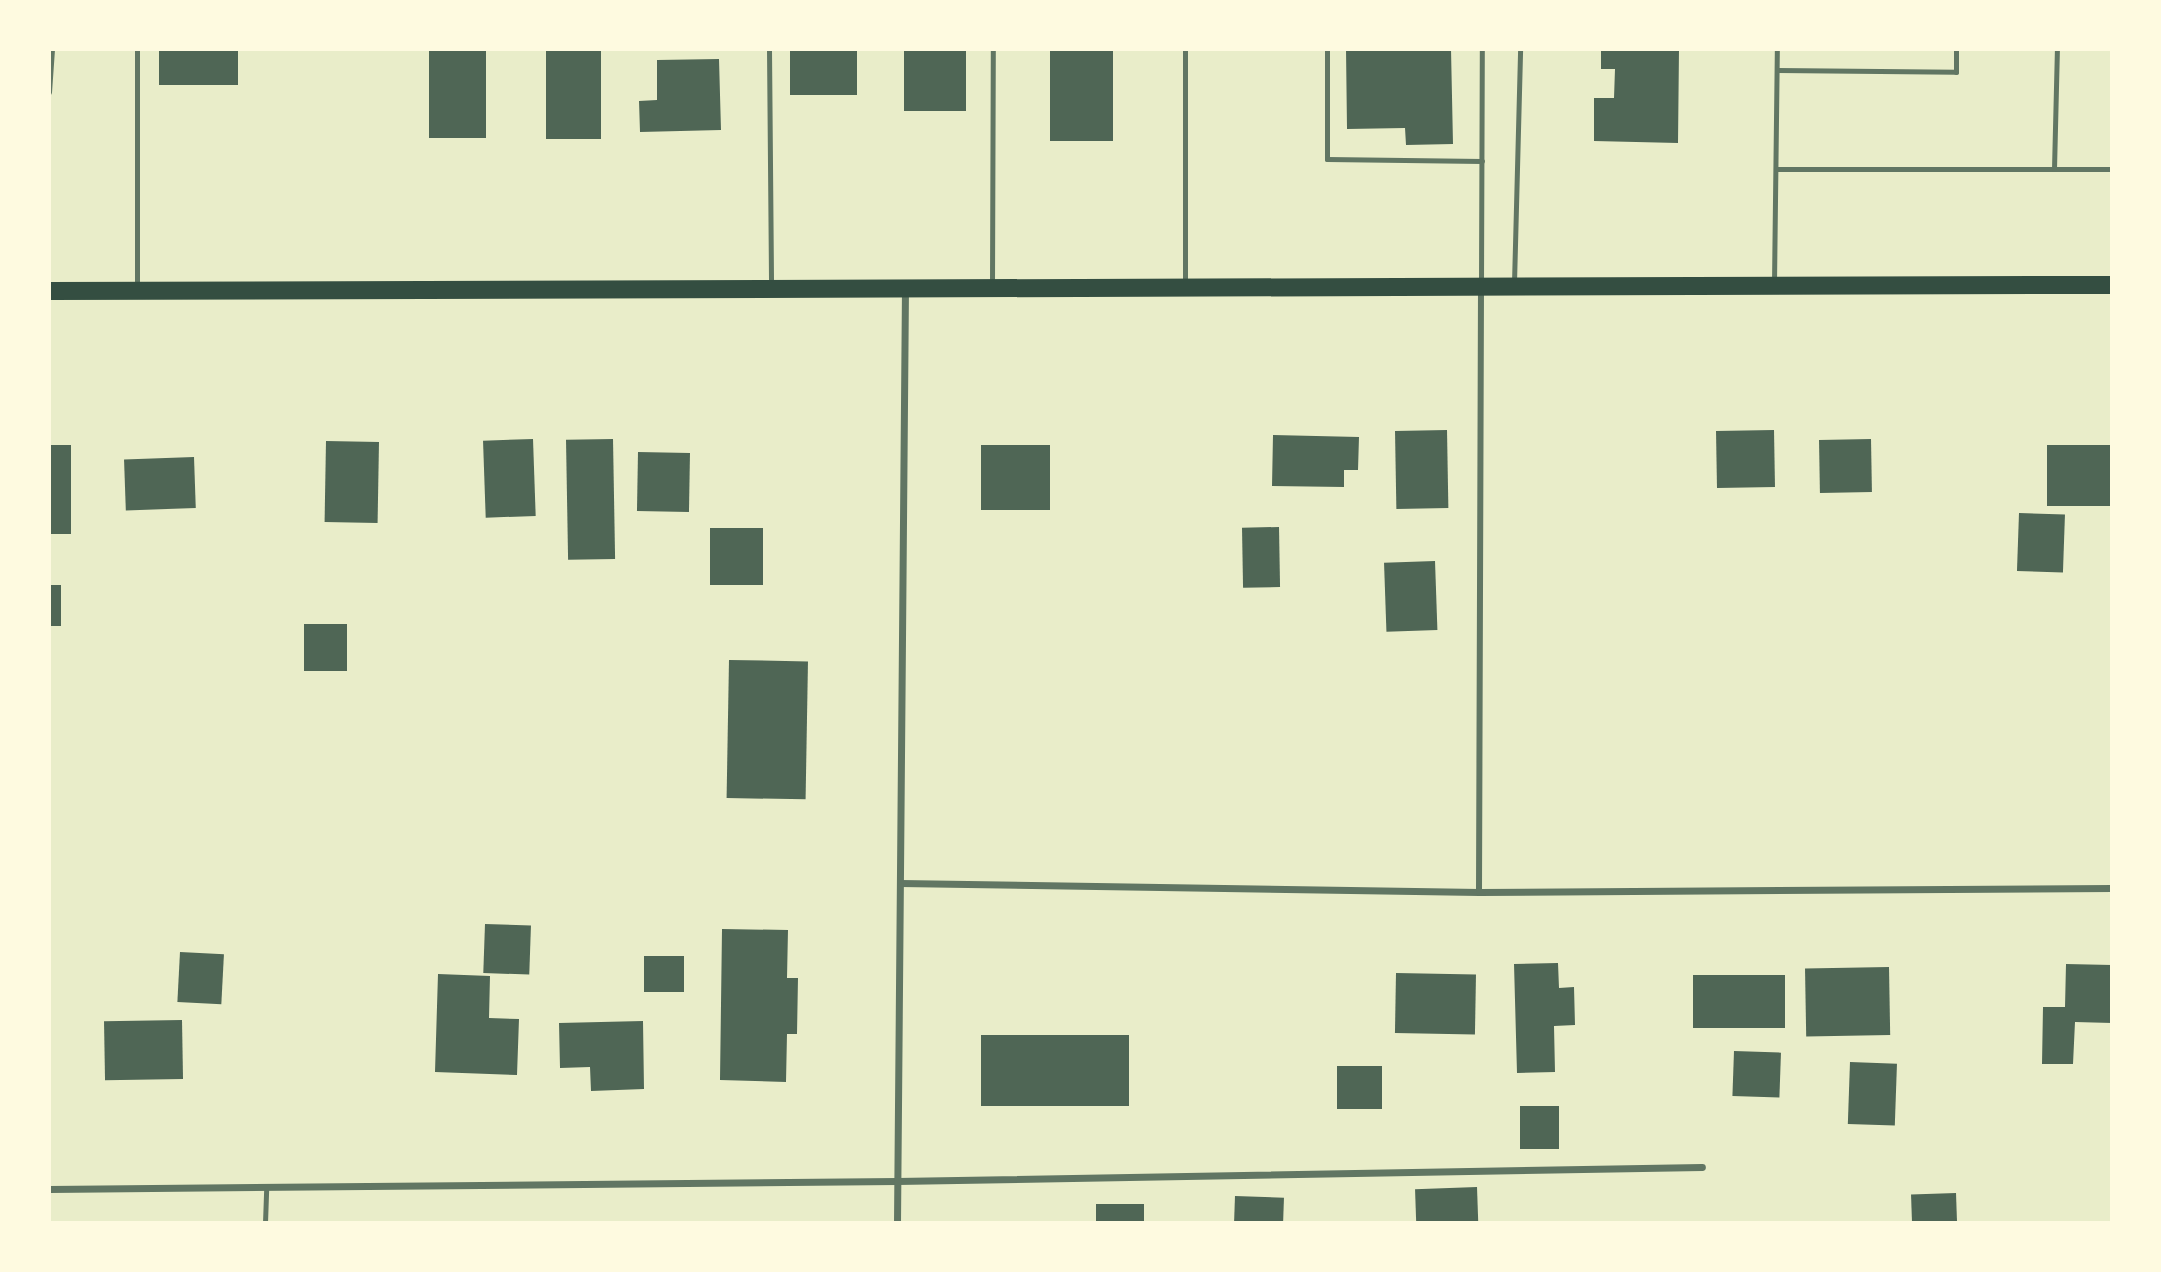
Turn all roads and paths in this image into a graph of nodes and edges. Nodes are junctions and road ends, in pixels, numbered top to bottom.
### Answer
1 (52, 49) edge
2 (137, 49) edge
3 (769, 49) edge
4 (993, 49) edge
5 (1185, 49) edge
6 (1327, 49) edge
7 (1482, 49) edge
8 (1520, 49) edge
9 (1777, 49) edge
10 (1956, 49) edge
11 (2057, 49) edge
12 (1777, 70) junction
13 (49, 92) edge
14 (1482, 161) junction
15 (1776, 169) junction
16 (2054, 169) junction
17 (2112, 169) edge
18 (2112, 285) edge
19 (1480, 286) junction
20 (1514, 286) junction
21 (1774, 286) junction
22 (1185, 287) junction
23 (771, 288) junction
24 (905, 288) junction
25 (992, 288) junction
26 (137, 290) junction
27 (49, 291) edge
28 (900, 883) junction
29 (2112, 888) edge
30 (1479, 892) junction
31 (1702, 1167) dead end
32 (897, 1181) junction
33 (265, 1188) junction
34 (49, 1189) edge
35 (265, 1223) edge
36 (897, 1223) edge

1 - 13 lane
2 - 26 lane
3 - 23 lane
4 - 25 lane
5 - 22 lane
6 - 14 lane
7 - 14 lane
8 - 20 lane
9 - 12 lane
10 - 12 lane
11 - 16 lane
12 - 15 lane
14 - 19 lane
15 - 16 lane
15 - 21 lane
16 - 17 lane
18 - 21 main road
19 - 20 main road
19 - 22 main road
19 - 30 street
20 - 21 main road
22 - 25 main road
23 - 24 main road
23 - 26 main road
24 - 25 main road
24 - 28 street
26 - 27 main road
28 - 30 street
28 - 32 street
29 - 30 street
31 - 32 street
32 - 33 street
32 - 36 street
33 - 34 street
33 - 35 lane

